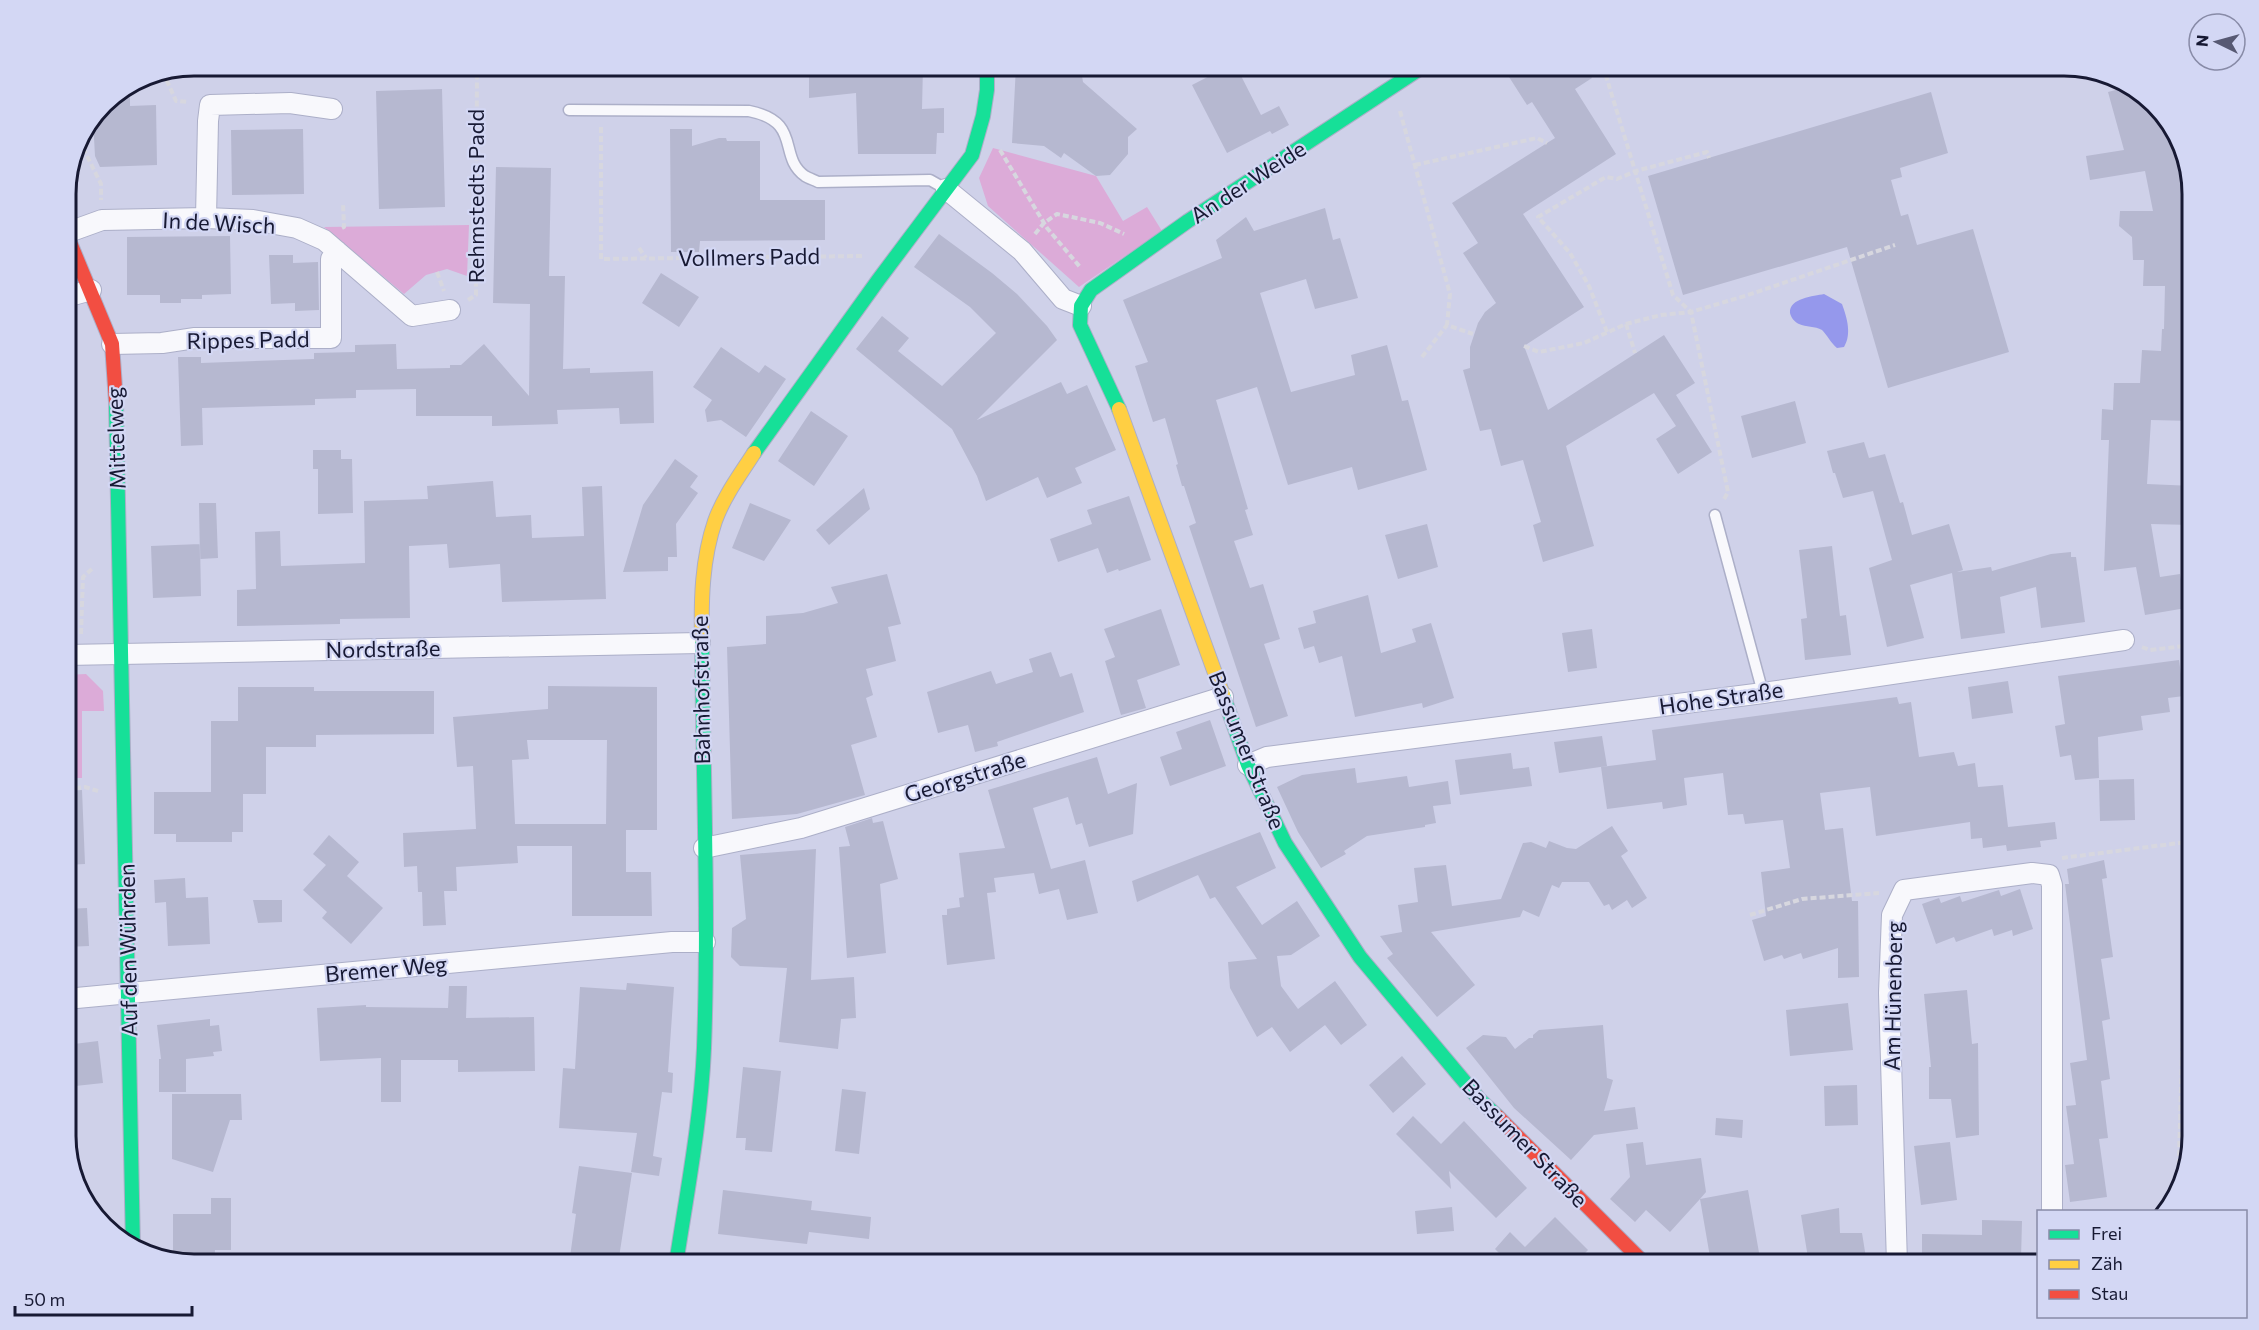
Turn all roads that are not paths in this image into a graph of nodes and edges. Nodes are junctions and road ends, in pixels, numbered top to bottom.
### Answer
1 (987, 76) edge
2 (1409, 76) edge
3 (332, 110) dead end
4 (569, 110) dead end
5 (946, 189) junction
6 (206, 218) junction
7 (77, 229) edge
8 (337, 251) junction
9 (77, 258) edge
10 (91, 290) junction
11 (77, 294) edge
12 (1081, 306) junction
13 (450, 310) road end
14 (112, 344) junction
15 (1715, 515) road end
16 (2124, 640) road end
17 (700, 643) junction
18 (122, 653) junction
19 (77, 655) edge
20 (1763, 693) junction
21 (1223, 697) junction
22 (1248, 765) junction
23 (704, 848) junction
24 (705, 942) junction
25 (129, 994) junction
26 (77, 998) edge
27 (2052, 1210) edge
28 (134, 1237) edge
29 (678, 1254) edge
30 (1635, 1254) edge
31 (1897, 1254) edge

1 - 5 street, Bahnhofstraße
2 - 12 street, An der Weide
3 - 6 street
4 - 5 lane
5 - 12 street
5 - 17 street, Bahnhofstraße
6 - 7 street, In de Wisch
6 - 8 street, In de Wisch
8 - 13 street, In de Wisch
8 - 14 street, Rippes Padd
9 - 10 street, Mittelweg
10 - 11 street
10 - 14 street, Mittelweg
12 - 21 street, Bassumer Straße
14 - 18 street, Mittelweg
15 - 20 lane
16 - 20 street, Hohe Straße
17 - 18 street, Nordstraße
17 - 23 street, Bahnhofstraße
18 - 19 street, Nordstraße
18 - 25 street, Auf den Wührden
20 - 22 street, Hohe Straße
21 - 22 street, Bassumer Straße
21 - 23 street, Georgstraße
22 - 30 street, Bassumer Straße
23 - 24 street, Bahnhofstraße
24 - 25 street, Bremer Weg
24 - 29 street, Bahnhofstraße
25 - 26 street, Bremer Weg
25 - 28 street, Auf den Wührden
27 - 31 street, Am Hünenberg

